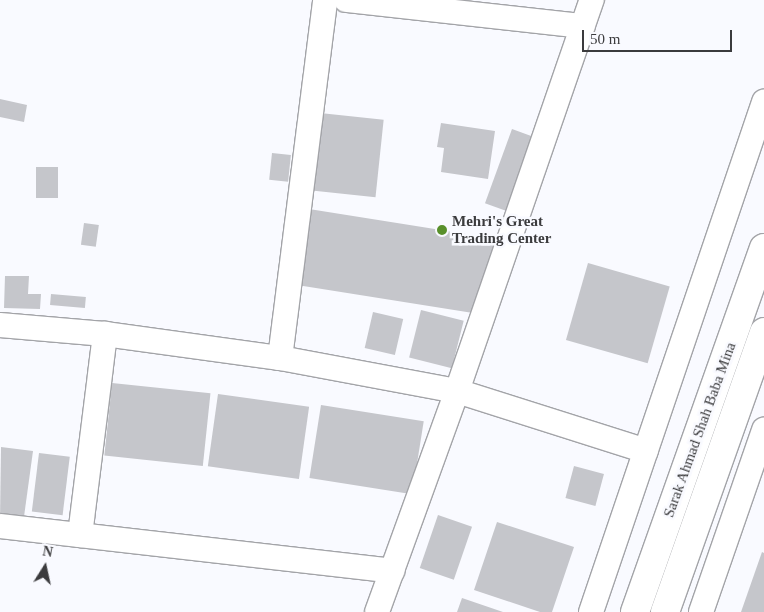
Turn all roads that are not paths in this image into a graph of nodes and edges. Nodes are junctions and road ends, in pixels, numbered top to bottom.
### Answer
1 (325, 0) edge
2 (346, 0) edge
3 (592, 0) edge
4 (583, 26) junction
5 (764, 102) edge
6 (764, 248) edge
7 (0, 325) edge
8 (764, 332) edge
9 (105, 334) junction
10 (280, 358) junction
11 (457, 391) junction
12 (763, 434) edge
13 (646, 451) junction
14 (0, 526) edge
15 (80, 535) junction
16 (392, 571) junction
17 (377, 612) edge
18 (591, 612) edge
19 (635, 612) edge
20 (665, 612) edge
21 (701, 612) edge

1 - 10 street
2 - 4 street
3 - 4 street
4 - 11 street
5 - 13 street
6 - 19 highway, Sarak Ahmad Shah Baba Mina
7 - 9 street
8 - 20 highway
9 - 10 street
9 - 15 street
10 - 11 street
11 - 13 street
11 - 16 street
12 - 21 street
13 - 18 street
14 - 15 street
15 - 16 street
16 - 17 street

